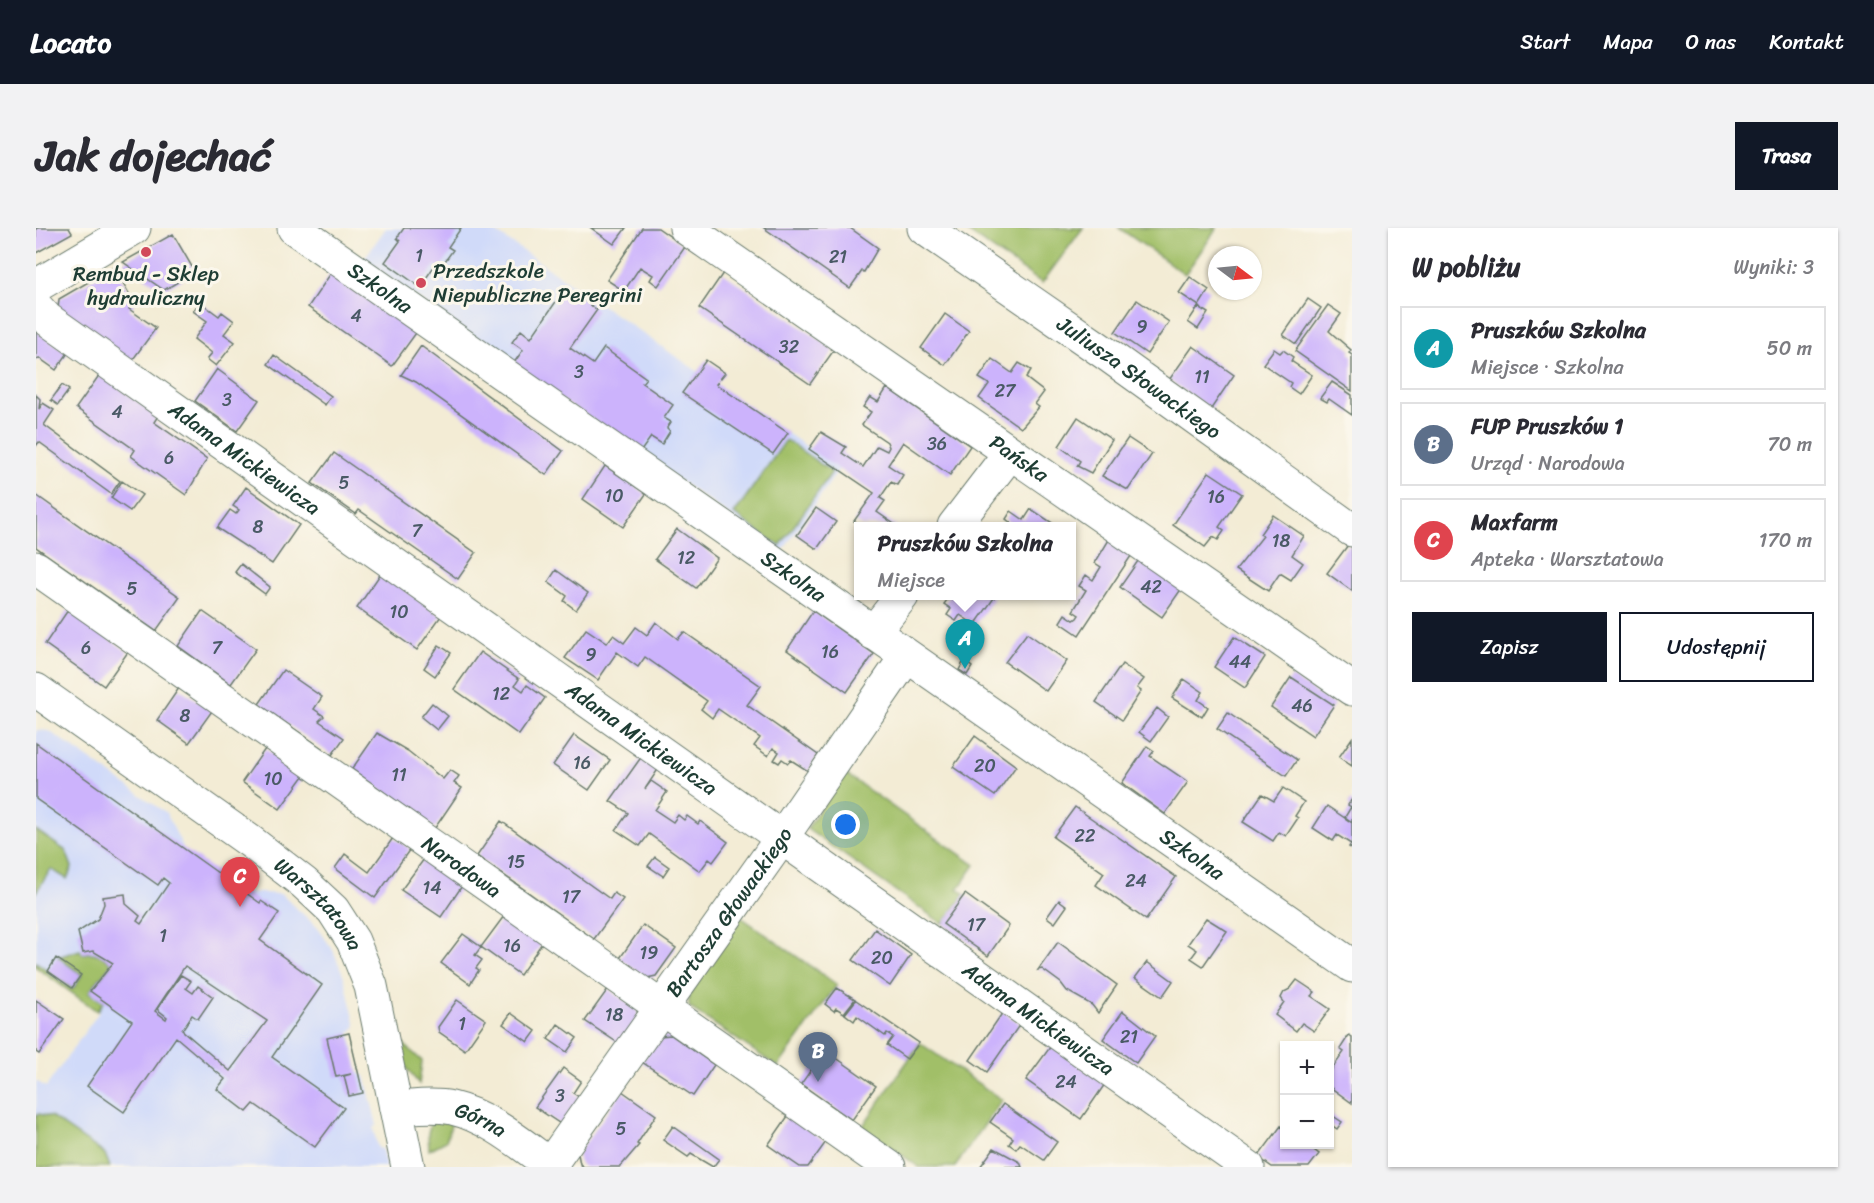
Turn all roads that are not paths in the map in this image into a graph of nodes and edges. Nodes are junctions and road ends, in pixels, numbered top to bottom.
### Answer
1 (134, 228) edge
2 (294, 228) edge
3 (686, 228) edge
4 (924, 228) edge
5 (36, 286) edge
6 (36, 307) edge
7 (1010, 453) junction
8 (957, 522) edge
9 (1352, 530) edge
10 (36, 568) edge
11 (899, 600) edge
12 (873, 633) junction
13 (906, 657) junction
14 (1352, 689) edge
15 (36, 690) edge
16 (783, 836) junction
17 (1352, 966) edge
18 (662, 1008) junction
19 (396, 1108) junction
20 (551, 1166) edge
21 (408, 1167) edge
22 (889, 1167) edge
23 (1248, 1167) edge

1 - 5 street
2 - 12 street, Szkolna
3 - 7 street, Pańska
4 - 9 street, Juliusza Słowackiego
6 - 16 street, Adama Mickiewicza
7 - 8 street
7 - 14 street, Pańska
10 - 18 street, Narodowa
11 - 12 street
12 - 13 street, Szkolna
13 - 16 street, Bartosza Głowackiego
13 - 17 street, Szkolna
15 - 19 street, Warsztatowa
16 - 18 street, Bartosza Głowackiego
16 - 23 street, Adama Mickiewicza
18 - 20 street, Bartosza Głowackiego
18 - 22 street, Narodowa
19 - 20 street, Górna
19 - 21 street, Warsztatowa

